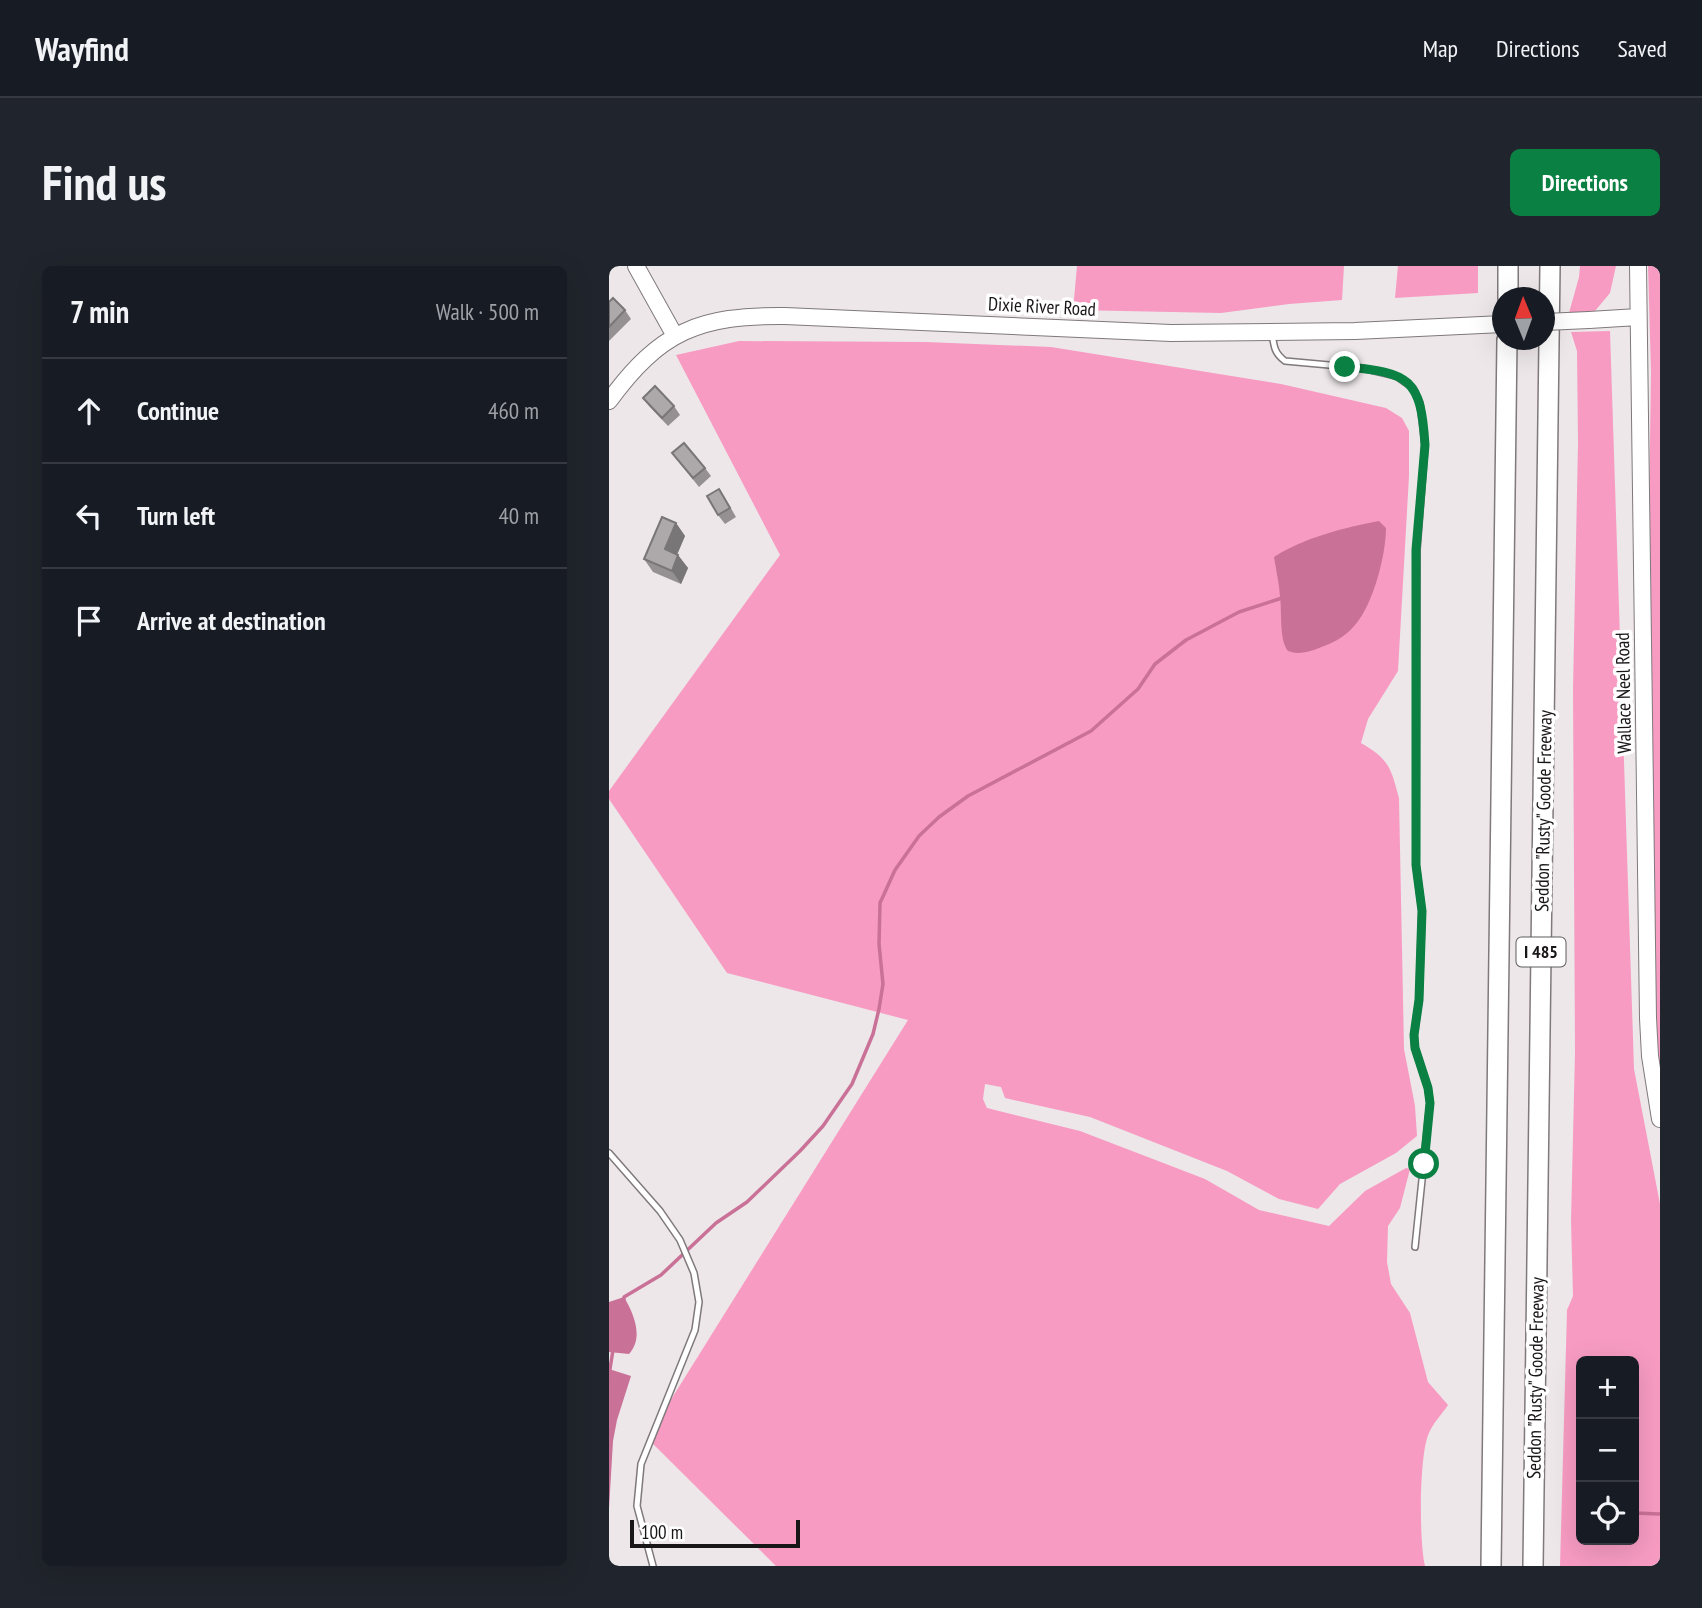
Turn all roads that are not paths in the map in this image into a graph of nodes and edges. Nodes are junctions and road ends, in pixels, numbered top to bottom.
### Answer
1 (636, 266) edge
2 (1508, 266) edge
3 (1550, 266) edge
4 (1638, 266) edge
5 (1508, 287) edge
6 (1638, 317) junction
7 (1555, 322) edge
8 (1492, 324) edge
9 (1272, 333) junction
10 (675, 336) junction
11 (1507, 350) edge
12 (609, 401) edge
13 (1660, 1119) edge
14 (609, 1153) edge
15 (1415, 1247) dead end
16 (653, 1566) edge
17 (1490, 1566) edge
18 (1533, 1566) edge

1 - 10 street
2 - 5 highway
3 - 18 highway, Seddon "Rusty" Goode Freeway / I 485
4 - 6 street, Wallace Neel Road
6 - 7 street, bridge
6 - 13 street, Wallace Neel Road
8 - 9 street, Dixie River Road
9 - 10 street, Dixie River Road
9 - 15 lane
10 - 12 street, Dixie River Road
11 - 17 highway, I 485
14 - 16 lane

